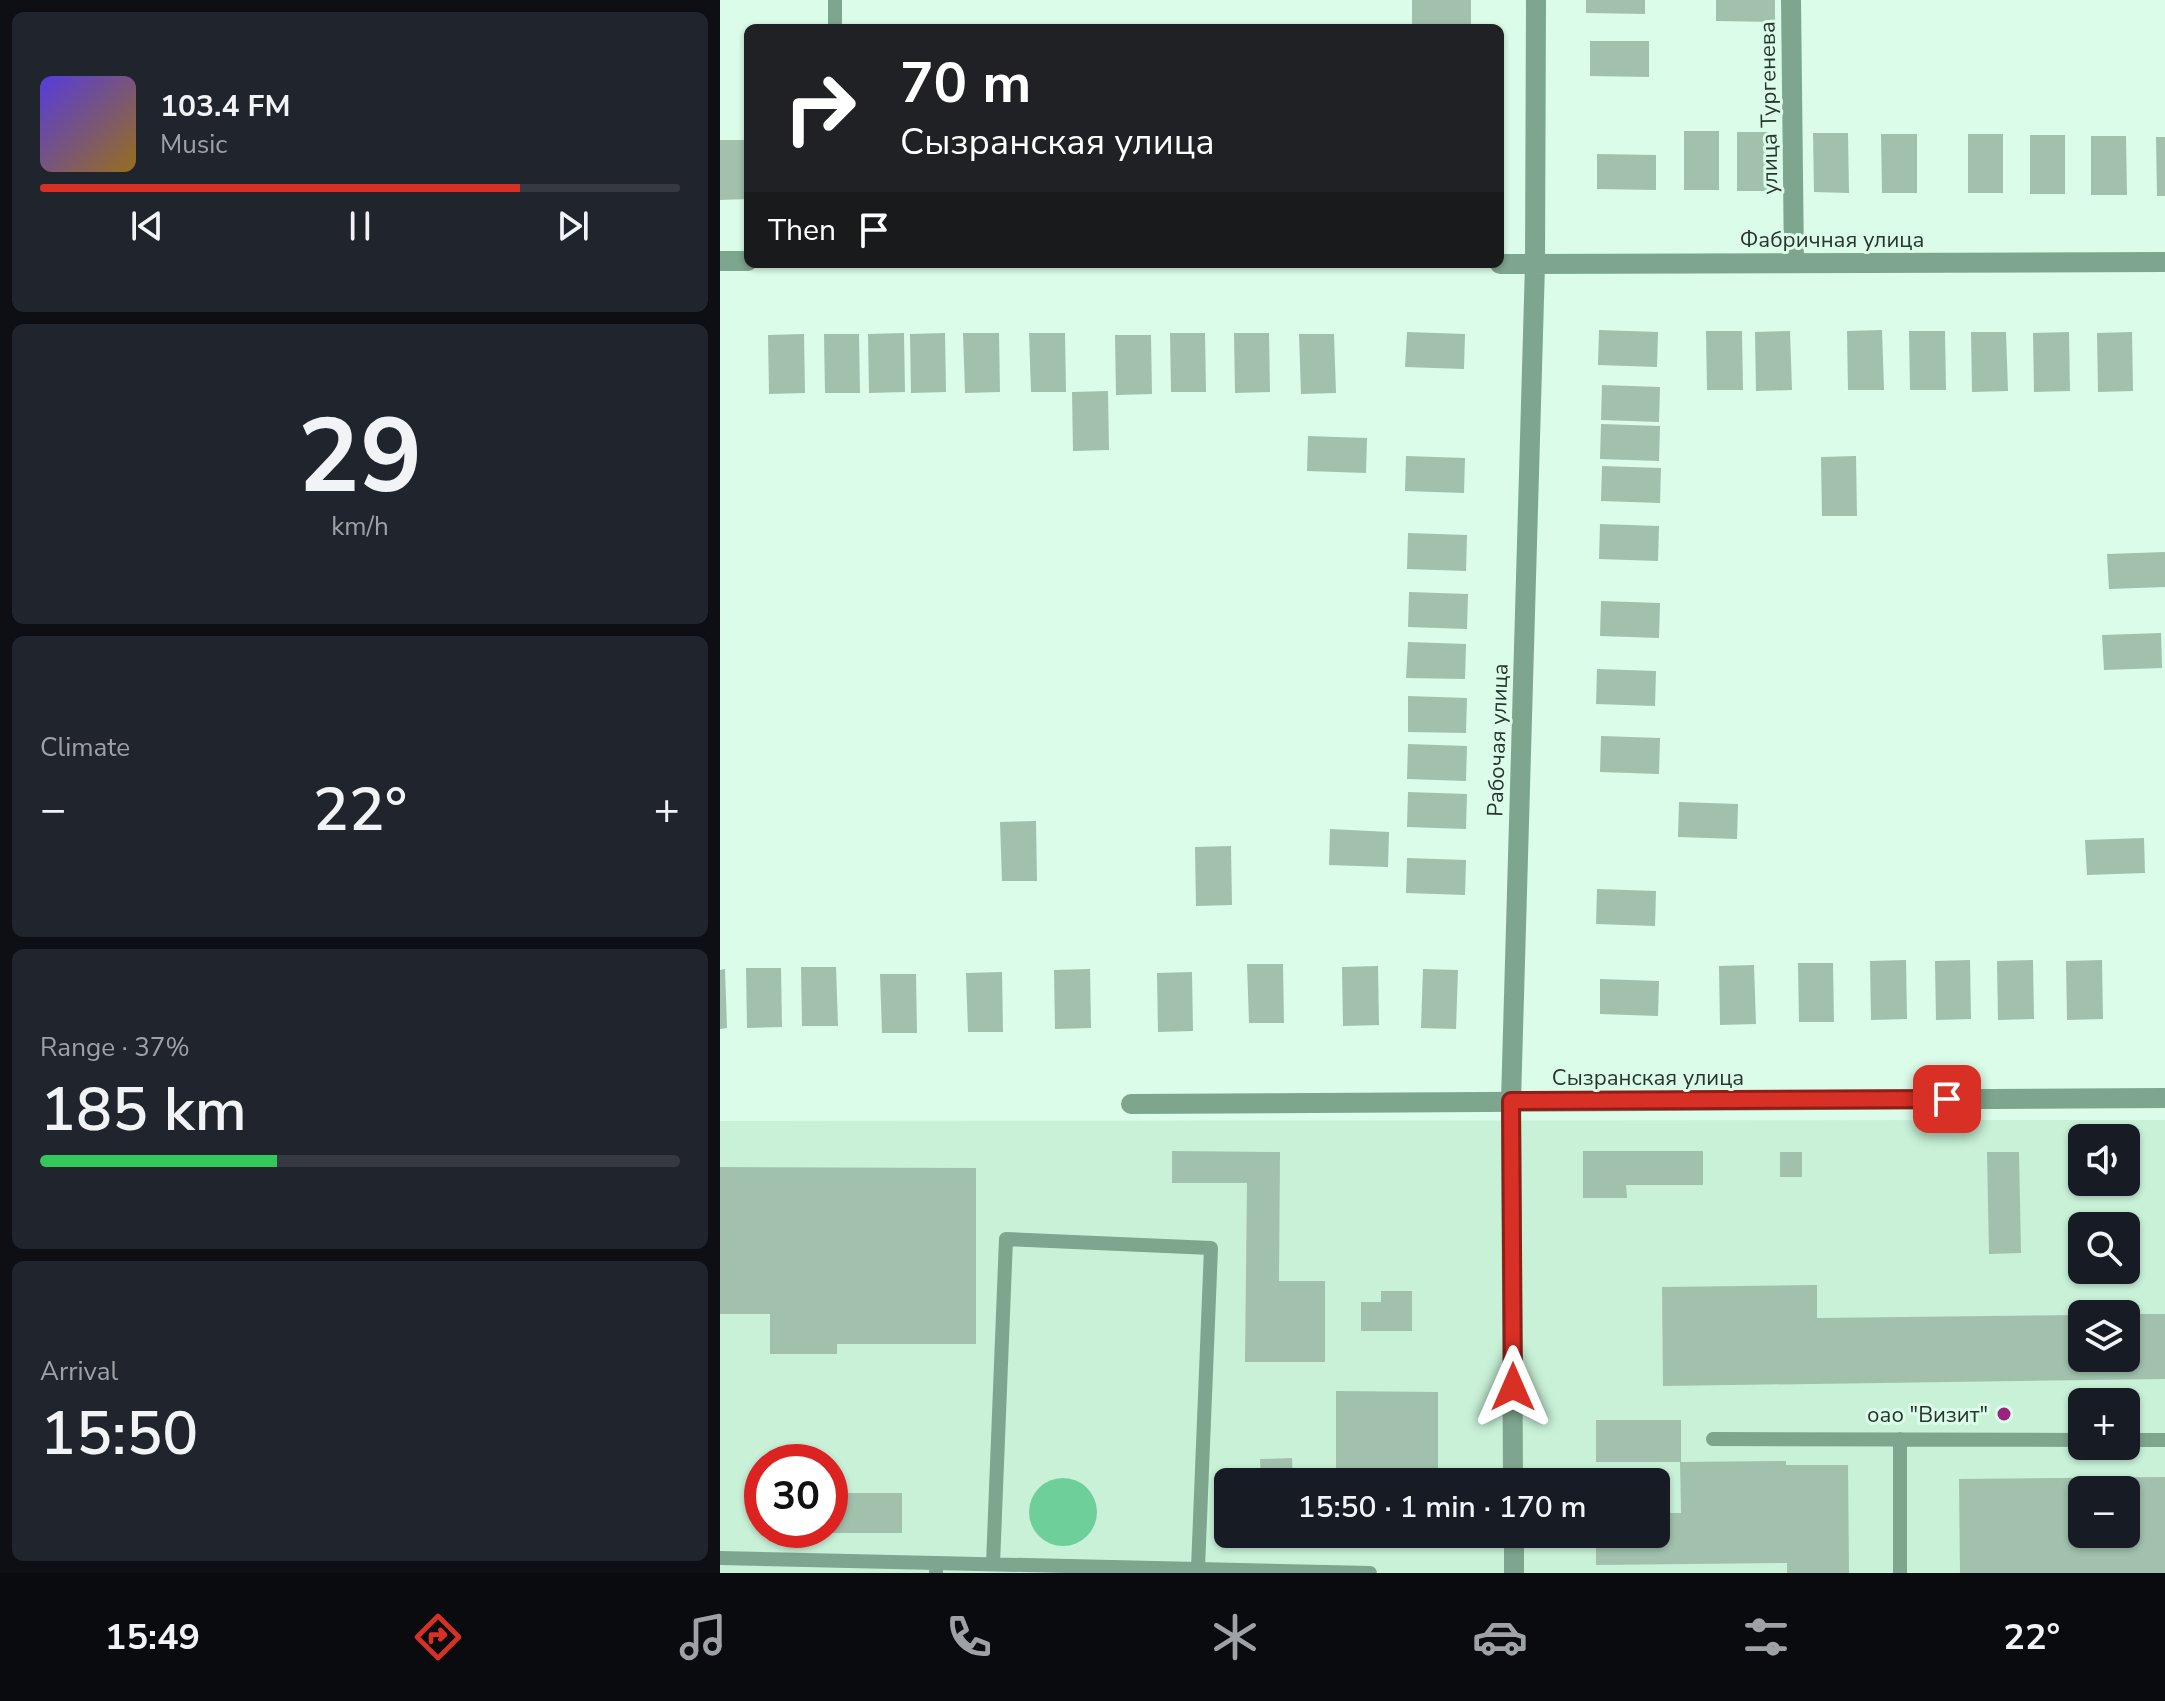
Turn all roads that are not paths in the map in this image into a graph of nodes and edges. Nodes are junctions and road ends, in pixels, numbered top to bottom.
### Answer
1 (835, 0) edge
2 (1536, 0) edge
3 (1791, 0) edge
4 (835, 24) edge
5 (720, 261) edge
6 (744, 261) edge
7 (2165, 262) edge
8 (1794, 263) junction
9 (1504, 264) edge
10 (1535, 264) junction
11 (2165, 1098) edge
12 (1511, 1101) junction
13 (1131, 1104) dead end
14 (1713, 1439) dead end
15 (1900, 1439) junction
16 (2068, 1440) edge
17 (2140, 1440) edge
18 (2165, 1440) edge
19 (1513, 1468) edge
20 (1514, 1548) edge
21 (720, 1558) edge
22 (993, 1564) junction
23 (936, 1568) edge
24 (1198, 1568) junction
25 (1370, 1573) edge
26 (1514, 1573) edge
27 (1900, 1573) edge

1 - 4 lane
2 - 10 street, Рабочая улица
3 - 8 street, улица Тургенева
5 - 6 street
7 - 8 street, Фабричная улица
8 - 10 street, Фабричная улица
9 - 10 street, Фабричная улица
10 - 12 street, Рабочая улица
11 - 12 street, Сызранская улица
12 - 13 street, Сызранская улица
12 - 19 street, Рабочая улица
14 - 15 lane
15 - 16 lane
15 - 27 lane
17 - 18 lane
20 - 26 street
21 - 23 lane
22 - 23 lane
22 - 24 lane
22 - 24 lane
24 - 25 lane

